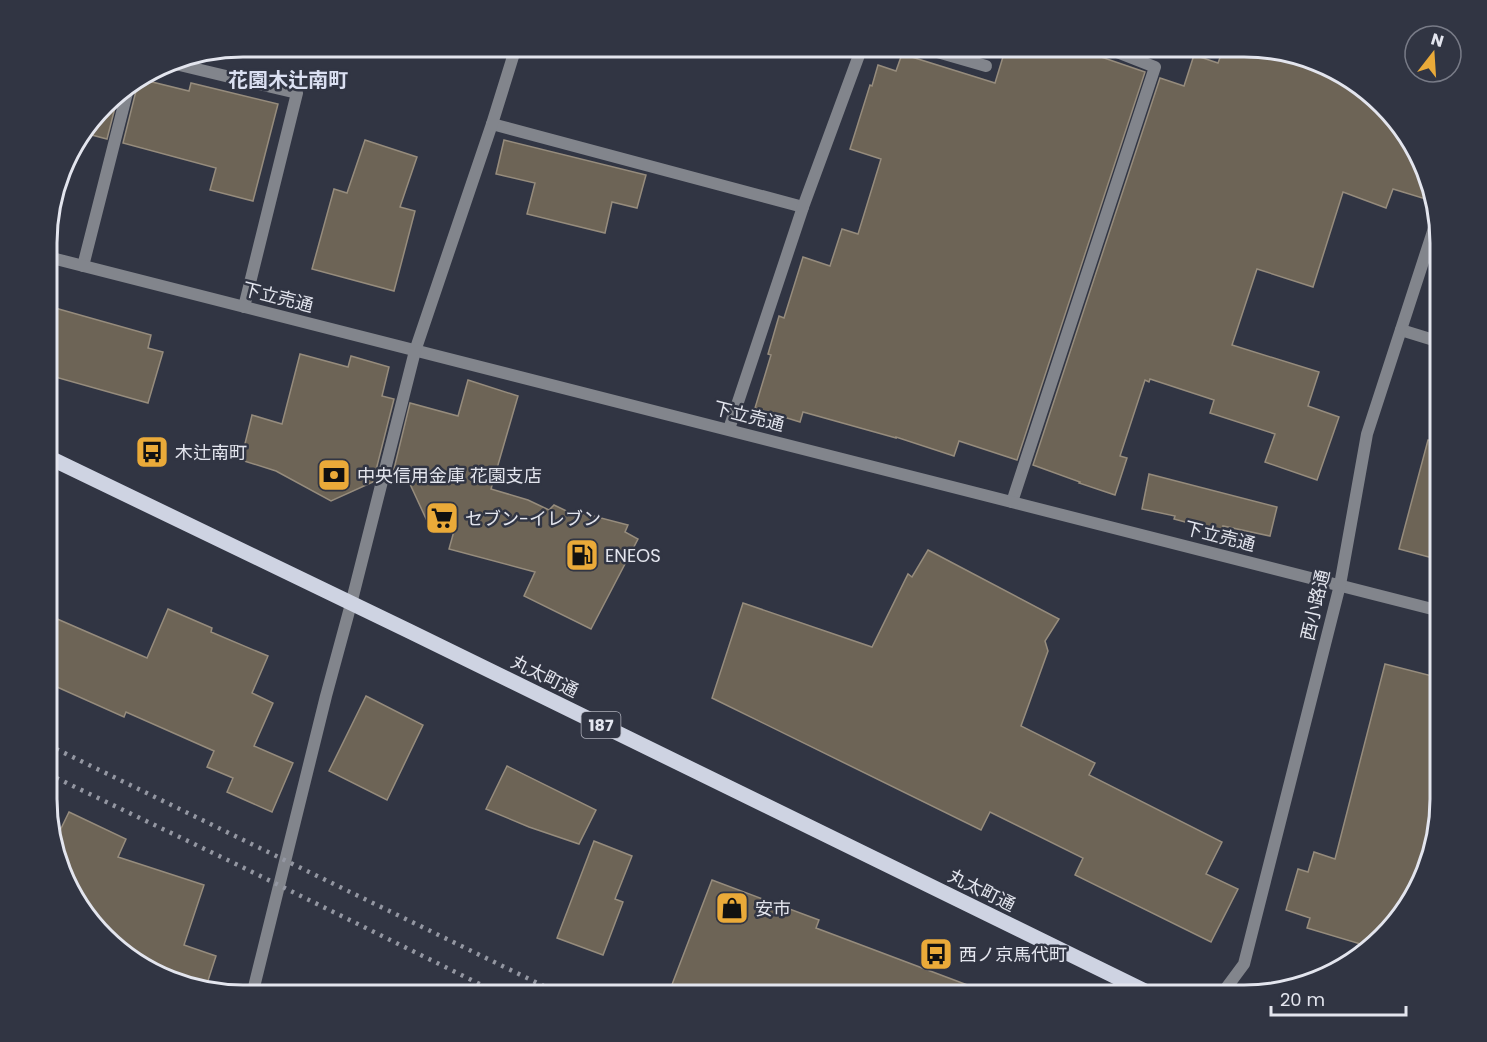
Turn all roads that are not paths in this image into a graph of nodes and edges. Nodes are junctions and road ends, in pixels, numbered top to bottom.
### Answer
1 (513, 57) edge
2 (858, 57) edge
3 (955, 57) edge
4 (1128, 57) edge
5 (185, 66) edge
6 (986, 66) dead end
7 (126, 98) edge
8 (492, 124) junction
9 (803, 207) junction
10 (1430, 241) edge
11 (57, 259) edge
12 (84, 266) junction
13 (244, 307) junction
14 (1401, 330) junction
15 (1430, 339) edge
16 (415, 351) junction
17 (729, 429) junction
18 (57, 461) edge
19 (1012, 502) junction
20 (1340, 585) junction
21 (351, 604) junction
22 (1430, 608) edge
23 (254, 985) edge
24 (1133, 985) edge
25 (1229, 985) edge

1 - 8 street
2 - 9 street
3 - 6 street
4 - 19 street
5 - 13 street
7 - 12 street
8 - 9 street
8 - 16 street
9 - 17 street
10 - 14 street, 西小路通
11 - 12 street, 下立売通
12 - 13 street, 下立売通
13 - 16 street, 下立売通
14 - 15 street
14 - 20 street, 西小路通
16 - 17 street, 下立売通
16 - 21 street
17 - 19 street, 下立売通
18 - 21 main road, 丸太町通 / 187
19 - 20 street, 下立売通
20 - 22 street, 下立売通
20 - 25 street, 西小路通
21 - 23 street
21 - 24 main road, 丸太町通 / 187

